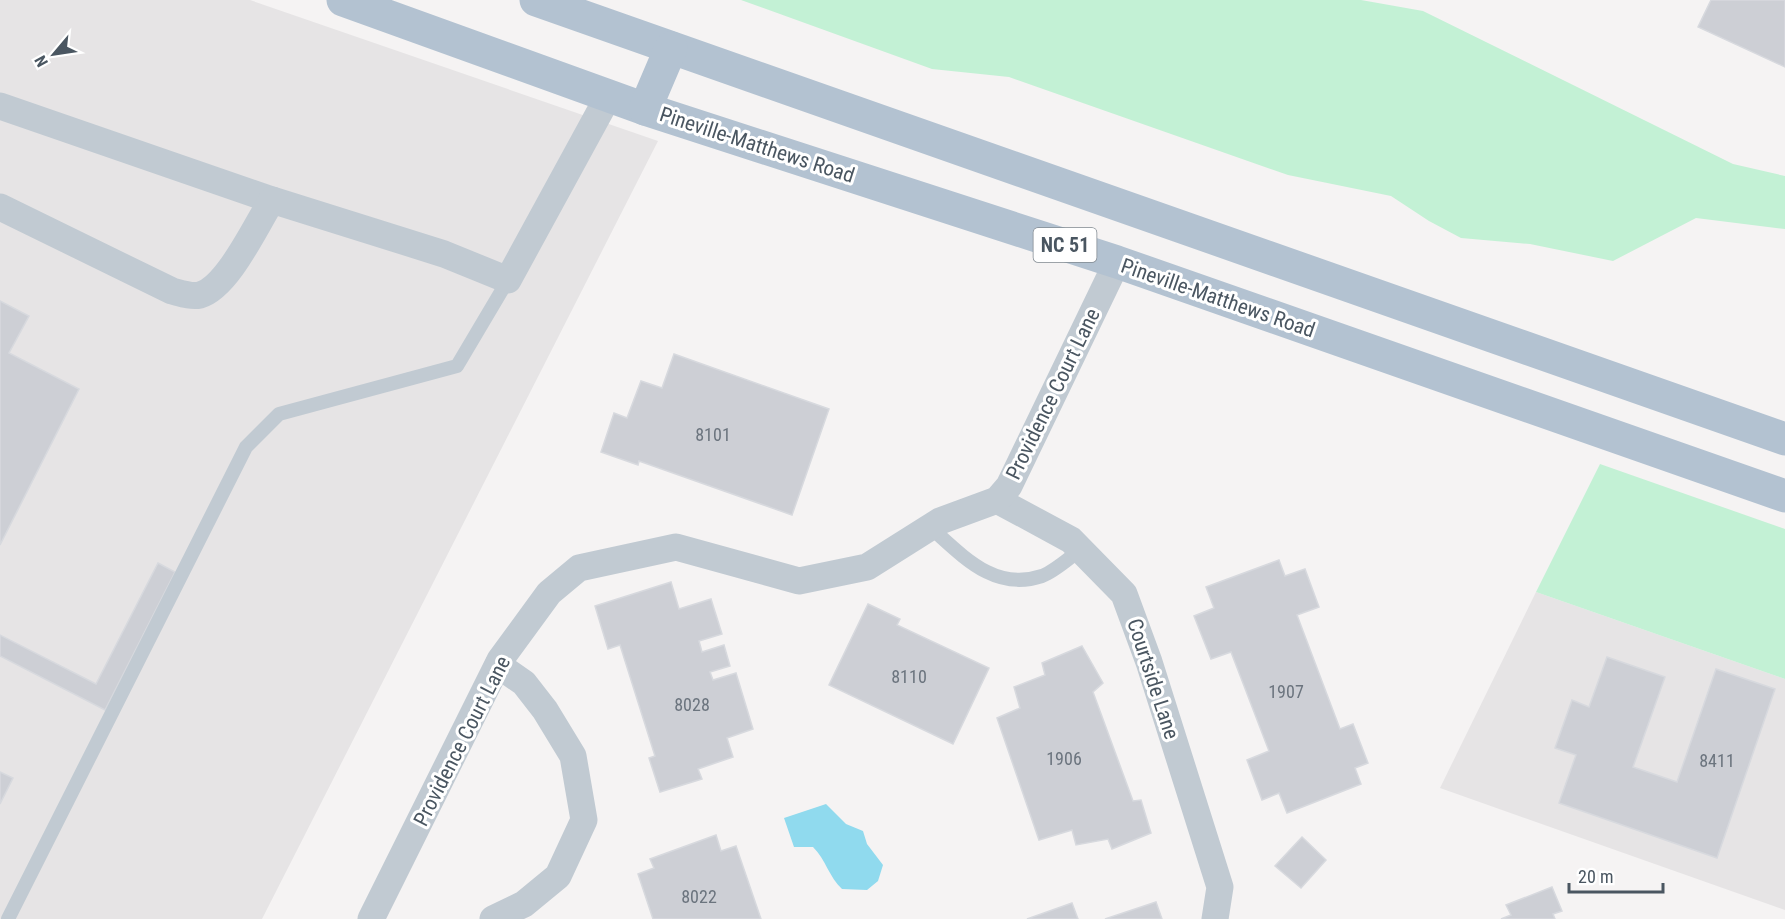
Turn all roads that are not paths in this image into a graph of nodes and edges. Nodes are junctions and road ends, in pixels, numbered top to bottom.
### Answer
1 (343, 0) edge
2 (536, 0) edge
3 (671, 48) junction
4 (609, 95) junction
5 (0, 106) edge
6 (645, 109) junction
7 (272, 200) junction
8 (0, 207) edge
9 (1117, 262) junction
10 (508, 280) junction
11 (1785, 439) edge
12 (1785, 496) edge
13 (997, 500) junction
14 (930, 527) junction
15 (1080, 550) junction
16 (498, 665) junction
17 (378, 918) edge
18 (8, 919) edge
19 (492, 919) edge
20 (1215, 919) edge

1 - 4 main road, Pineville-Matthews Road / NC 51
2 - 3 main road, NC 51
3 - 6 main road
3 - 11 main road, NC 51
4 - 6 main road, Pineville-Matthews Road / NC 51
4 - 10 street
5 - 7 street
6 - 9 main road, Pineville-Matthews Road / NC 51
7 - 8 street
7 - 10 street
9 - 12 main road, Pineville-Matthews Road / NC 51
9 - 13 street, Providence Court Lane
10 - 18 lane
13 - 14 street, Providence Court Lane
13 - 15 street, Courtside Lane
14 - 15 lane
14 - 16 street, Providence Court Lane
15 - 20 street, Courtside Lane
16 - 17 street, Providence Court Lane
16 - 19 street

